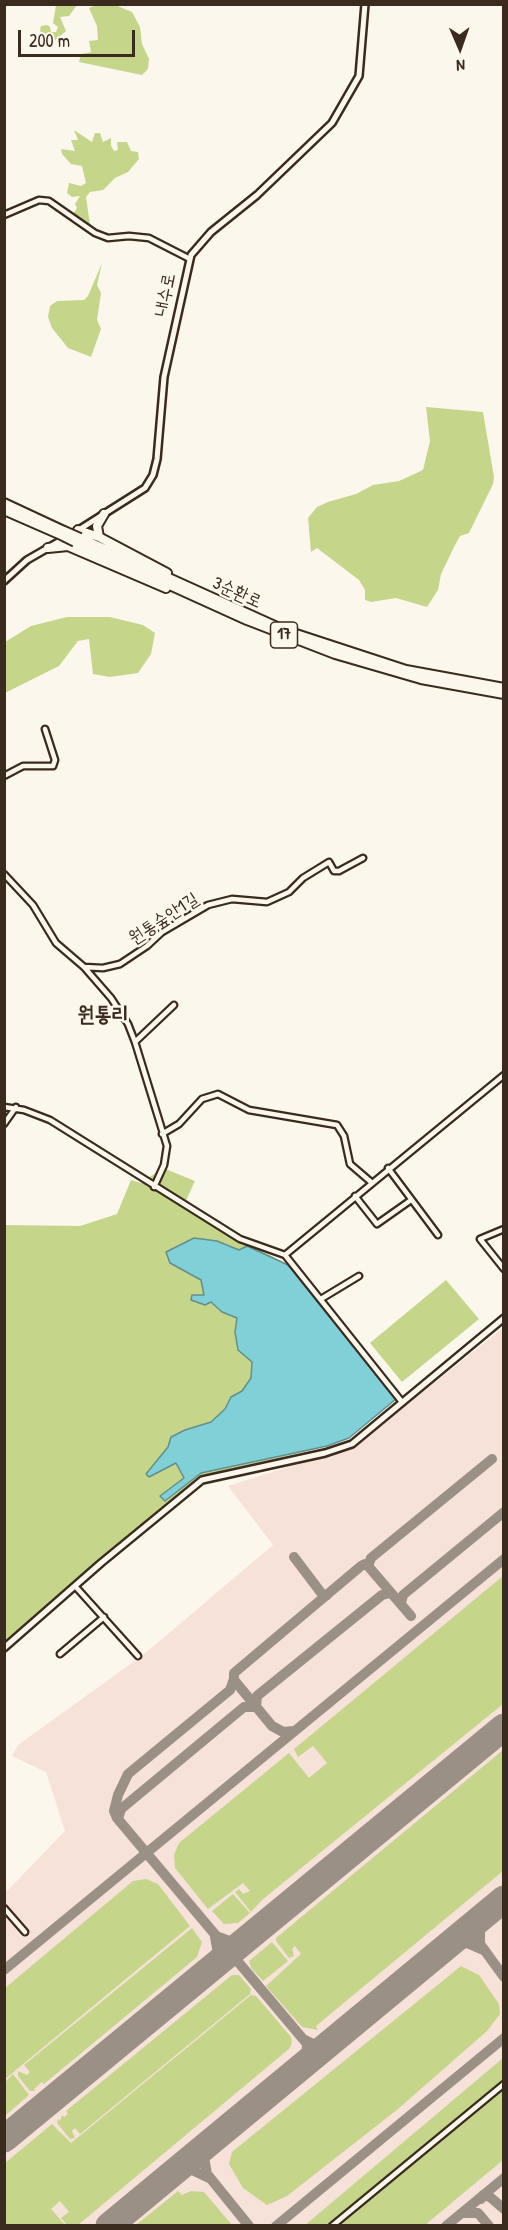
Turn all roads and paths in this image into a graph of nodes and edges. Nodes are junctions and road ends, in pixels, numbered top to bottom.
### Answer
1 (365, 4) edge
2 (4, 215) edge
3 (190, 259) junction
4 (4, 503) edge
5 (4, 510) edge
6 (104, 514) junction
7 (72, 536) junction
8 (99, 537) junction
9 (48, 548) joint
10 (4, 581) edge
11 (218, 604) junction
12 (504, 688) edge
13 (504, 694) edge
14 (45, 729) dead end
15 (4, 776) edge
16 (363, 858) dead end
17 (4, 874) edge
18 (84, 966) junction
19 (174, 1005) dead end
20 (135, 1042) junction
21 (504, 1075) edge
22 (4, 1107) edge
23 (15, 1107) junction
24 (4, 1124) edge
25 (162, 1134) junction
26 (388, 1168) junction
27 (370, 1182) junction
28 (154, 1186) junction
29 (355, 1196) junction
30 (411, 1200) junction
31 (504, 1229) edge
32 (438, 1235) dead end
33 (285, 1255) junction
34 (504, 1269) edge
35 (359, 1276) dead end
36 (321, 1299) junction
37 (504, 1318) edge
38 (402, 1402) junction
39 (75, 1586) junction
40 (104, 1617) junction
41 (4, 1647) edge
42 (60, 1654) dead end
43 (138, 1656) dead end
44 (4, 1908) edge
45 (25, 1932) dead end
46 (504, 2084) edge
47 (332, 2226) edge

1 - 3 street, 내수로
2 - 3 street
3 - 6 street, 내수로
4 - 7 highway, 3순환로 / 17
5 - 7 highway, 3순환로 / 17
6 - 7 street, 내수로
6 - 8 highway
7 - 8 highway
7 - 9 highway
7 - 11 highway, 3순환로 / 17
8 - 11 highway
9 - 10 street
11 - 12 highway, 3순환로 / 17
11 - 13 highway, 3순환로 / 17
14 - 15 street
16 - 18 street, 원통숲안1길
17 - 18 street
18 - 20 street
19 - 20 street
20 - 25 street
21 - 26 street
22 - 23 street
23 - 24 street
23 - 28 street
25 - 27 street
25 - 28 street
26 - 27 street
26 - 30 street
27 - 29 street
28 - 33 street
29 - 30 street
29 - 33 street
30 - 32 street
31 - 34 street
33 - 36 street
35 - 36 street
36 - 38 street
37 - 38 street
38 - 39 street
39 - 40 street
39 - 41 street
40 - 42 street
40 - 43 street
44 - 45 street
46 - 47 street

